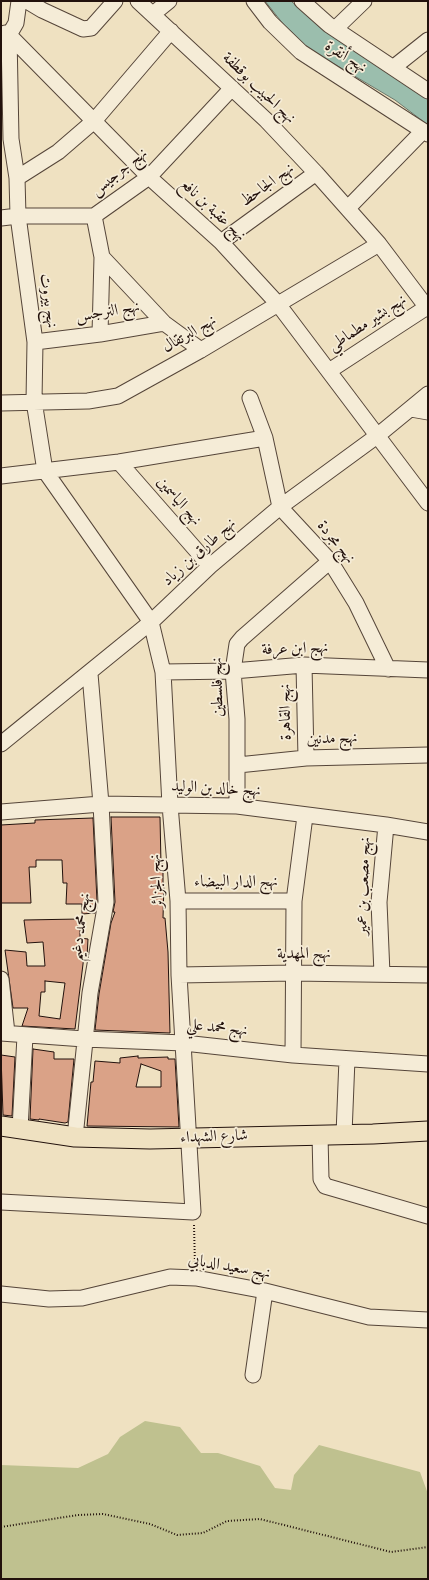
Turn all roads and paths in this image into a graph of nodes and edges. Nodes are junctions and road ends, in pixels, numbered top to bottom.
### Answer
1 (18, 1) edge
2 (27, 1) edge
3 (115, 1) edge
4 (138, 1) edge
5 (168, 1) edge
6 (254, 1) edge
7 (302, 1) edge
8 (364, 1) edge
9 (154, 14) junction
10 (336, 28) junction
11 (172, 31) junction
12 (5, 34) edge
13 (428, 40) edge
14 (394, 68) junction
15 (232, 88) junction
16 (428, 91) edge
17 (94, 121) junction
18 (426, 133) edge
19 (316, 173) junction
20 (149, 177) junction
21 (17, 178) junction
22 (348, 208) junction
23 (18, 216) junction
24 (94, 216) junction
25 (1, 218) edge
26 (221, 242) junction
27 (379, 244) junction
28 (102, 257) junction
29 (278, 304) junction
30 (427, 308) edge
31 (164, 323) junction
32 (100, 334) junction
33 (35, 342) junction
34 (201, 350) junction
35 (329, 371) junction
36 (428, 394) edge
37 (250, 398) dead end
38 (34, 401) junction
39 (1, 403) edge
40 (411, 409) junction
41 (428, 412) edge
42 (378, 436) junction
43 (265, 438) junction
44 (119, 462) junction
45 (45, 471) junction
46 (1, 476) edge
47 (428, 503) edge
48 (280, 507) junction
49 (330, 561) junction
50 (210, 566) junction
51 (151, 622) junction
52 (304, 665) junction
53 (388, 669) junction
54 (428, 670) edge
55 (233, 671) junction
56 (163, 672) junction
57 (90, 674) junction
58 (1, 744) edge
59 (428, 755) edge
60 (306, 758) junction
61 (238, 765) junction
62 (101, 804) junction
63 (170, 805) junction
64 (238, 806) junction
65 (1, 812) edge
66 (305, 816) junction
67 (386, 824) junction
68 (428, 832) edge
69 (178, 901) junction
70 (294, 901) junction
71 (293, 973) junction
72 (382, 974) junction
73 (179, 975) junction
74 (428, 975) edge
75 (1, 979) edge
76 (4, 1033) edge
77 (25, 1036) junction
78 (84, 1039) junction
79 (184, 1043) junction
80 (293, 1055) junction
81 (347, 1060) junction
82 (428, 1064) edge
83 (1, 1126) edge
84 (20, 1129) junction
85 (428, 1131) edge
86 (344, 1134) junction
87 (320, 1136) junction
88 (75, 1137) junction
89 (189, 1139) junction
90 (1, 1202) edge
91 (193, 1212) junction
92 (428, 1216) edge
93 (196, 1278) junction
94 (265, 1291) junction
95 (1, 1294) edge
96 (428, 1320) edge
97 (253, 1375) dead end
98 (1, 1527) edge
99 (428, 1547) edge

1 - 12 street, نهج بيروت
2 - 3 street
4 - 9 street, نهج الحبيب بوقطفة
5 - 9 street
6 - 18 street, نهج أنقرة
7 - 10 street
8 - 10 street
9 - 11 street, نهج الحبيب بوقطفة
10 - 14 street
11 - 15 street, نهج الحبيب بوقطفة
11 - 17 street
12 - 17 street, نهج عقبة بن نافع
12 - 21 street, نهج بيروت
13 - 14 street
14 - 16 street
15 - 19 street, نهج الحبيب بوقطفة
15 - 20 street, نهج جرجيس
17 - 20 street, نهج عقبة بن نافع
17 - 21 street
18 - 22 street
19 - 22 street, نهج الحبيب بوقطفة
19 - 26 street, نهج الجاحظ
20 - 24 street, نهج جرجيس
20 - 26 street, نهج عقبة بن نافع
21 - 23 street, نهج بيروت
22 - 27 street, نهج الحبيب بوقطفة
23 - 24 street, نهج جرجيس
23 - 25 street, نهج جرجيس
23 - 33 street, نهج بيروت
24 - 28 street
26 - 29 street, نهج عقبة بن نافع
27 - 29 street, نهج البرتقال
27 - 30 street, نهج الحبيب بوقطفة
28 - 31 street
28 - 32 street
29 - 34 street, نهج البرتقال
29 - 35 street, نهج عقبة بن نافع
30 - 35 street, نهج بشير مطماطي
31 - 32 street, نهج النرجس
31 - 34 street
32 - 33 street, نهج النرجس
33 - 38 street, نهج بيروت
34 - 38 street, نهج البرتقال
35 - 42 street, نهج عقبة بن نافع
36 - 40 street, نهج طارق بن زياد
37 - 43 street
38 - 39 street, نهج البرتقال
38 - 45 street, نهج بيروت
40 - 41 street
40 - 42 street, نهج طارق بن زياد
42 - 47 street, نهج عقبة بن نافع
42 - 48 street, نهج طارق بن زياد
43 - 44 street
43 - 48 street
44 - 45 street
44 - 50 street, نهج الياسمين
45 - 46 street
45 - 51 street, نهج بيروت
48 - 49 street, نهج مجردة
48 - 50 street, نهج طارق بن زياد
49 - 53 street, نهج مجردة
49 - 55 street, نهج فلسطين
50 - 51 street, نهج طارق بن زياد
51 - 56 street, نهج الجزائر
51 - 57 street, نهج طارق بن زياد
52 - 53 street, نهج ابن عرفة
52 - 55 street, نهج ابن عرفة
52 - 60 street, نهج القاهرة
53 - 54 street, نهج ابن عرفة
55 - 56 street, نهج ابن عرفة
55 - 61 street, نهج فلسطين
56 - 63 street, نهج الجزائر
57 - 58 street, نهج طارق بن زياد
57 - 62 street, نهج محمد دغيم
59 - 60 street, نهج مدنين
60 - 61 street, نهج مدنين
61 - 64 street, نهج فلسطين
62 - 63 street, نهج خالد بن الوليد
62 - 65 street, نهج خالد بن الوليد
62 - 78 street, نهج محمد دغيم
63 - 64 street, نهج خالد بن الوليد
63 - 69 street, نهج الجزائر
64 - 66 street, نهج خالد بن الوليد
66 - 67 street, نهج خالد بن الوليد
66 - 70 street
67 - 68 street, نهج خالد بن الوليد
67 - 72 street, نهج مصعب بن عمير
69 - 70 street, نهج الدار البيضاء
69 - 73 street, نهج الجزائر
70 - 71 street
71 - 72 street, نهج المهدية
71 - 73 street, نهج المهدية
71 - 80 street
72 - 74 street, نهج المهدية
73 - 79 street, نهج الجزائر
75 - 76 street
76 - 77 street, نهج محمد علي
77 - 78 street, نهج محمد علي
77 - 84 street
78 - 79 street, نهج محمد علي
78 - 88 street, نهج محمد دغيم
79 - 80 street, نهج محمد علي
79 - 89 street, نهج الجزائر
80 - 81 street, نهج محمد علي
81 - 82 street, نهج محمد علي
81 - 86 street
83 - 84 main road, شارع الشهداء
84 - 88 main road, شارع الشهداء
85 - 86 main road, شارع الشهداء
86 - 87 main road, شارع الشهداء
87 - 89 main road, شارع الشهداء
87 - 92 street
88 - 89 main road, شارع الشهداء
89 - 91 street, نهج الجزائر
90 - 91 street
91 - 93 path
93 - 94 street, نهج سعيد الدبابي
93 - 95 street, نهج سعيد الدبابي
94 - 96 street, نهج سعيد الدبابي
94 - 97 street
98 - 99 path

